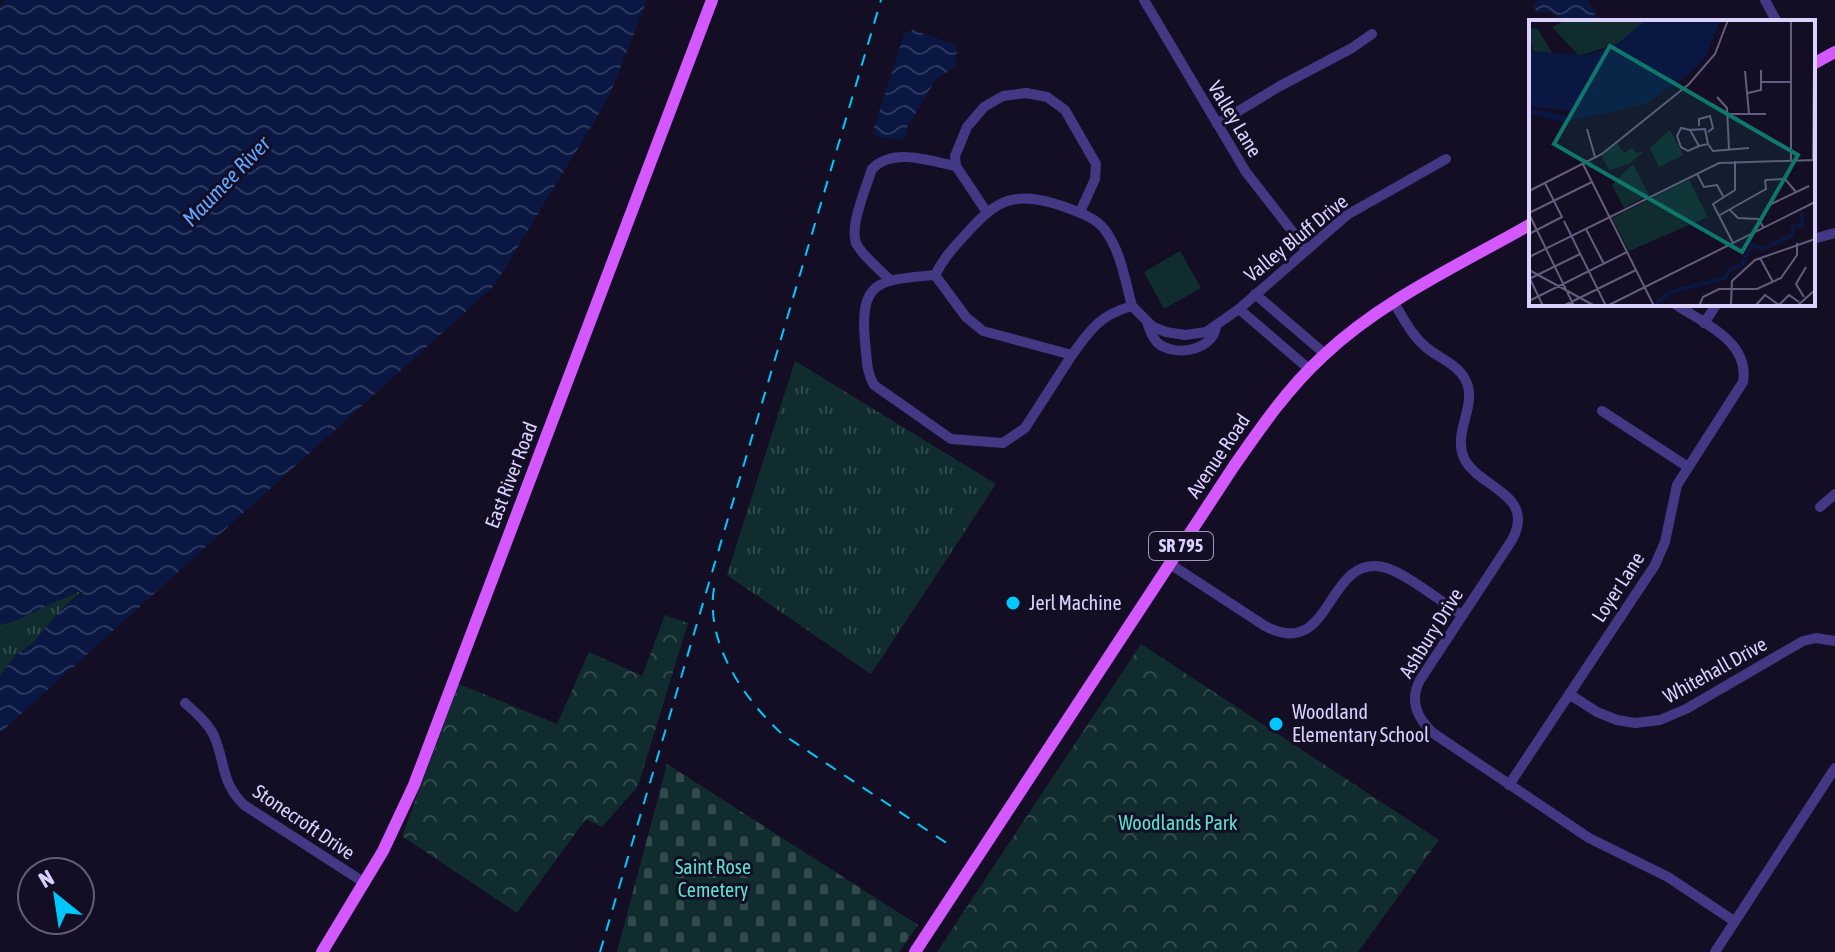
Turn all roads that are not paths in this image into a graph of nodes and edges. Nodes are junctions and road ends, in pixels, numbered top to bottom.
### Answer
1 (712, 0) edge
2 (1765, 0) edge
3 (1147, 1) edge
4 (1776, 20) edge
5 (1372, 34) dead end
6 (1835, 52) edge
7 (1815, 63) edge
8 (1217, 124) junction
9 (1446, 159) dead end
10 (956, 166) junction
11 (986, 211) junction
12 (1080, 212) junction
13 (1529, 225) edge
14 (1835, 233) edge
15 (1815, 238) edge
16 (1306, 249) junction
17 (935, 275) junction
18 (889, 279) junction
19 (1255, 294) junction
20 (1394, 303) junction
21 (1132, 306) junction
22 (1678, 306) edge
23 (1716, 306) edge
24 (1239, 309) junction
25 (1704, 323) junction
26 (1325, 354) junction
27 (1072, 355) junction
28 (1309, 369) junction
29 (1602, 411) dead end
30 (1688, 467) junction
31 (1835, 494) edge
32 (1820, 507) dead end
33 (1170, 564) junction
34 (1462, 615) junction
35 (1835, 641) edge
36 (1569, 694) junction
37 (185, 703) dead end
38 (1835, 768) edge
39 (1509, 785) junction
40 (365, 883) junction
41 (1734, 921) junction
42 (322, 952) edge
43 (915, 952) edge
44 (1715, 952) edge

1 - 40 main road, East River Road
2 - 4 street
3 - 8 street, Valley Lane
5 - 8 street
6 - 7 main road
8 - 16 street, Valley Lane
9 - 16 street, Valley Bluff Drive
10 - 11 street
10 - 12 street
10 - 18 street
11 - 12 street, Valley Bluff Drive
11 - 17 street
12 - 21 street, Valley Bluff Drive
13 - 20 main road, Avenue Road / SR 795
14 - 15 street
16 - 19 street, Valley Bluff Drive
17 - 18 street
17 - 27 street
18 - 27 street
19 - 24 street, Valley Bluff Drive
19 - 26 street
20 - 26 main road, Avenue Road / SR 795
20 - 34 street, Ashbury Drive
21 - 24 street, Valley Bluff Drive
21 - 27 street
22 - 25 street, Loyer Lane
23 - 25 street
24 - 28 street
25 - 30 street, Loyer Lane
26 - 28 main road, Avenue Road / SR 795
28 - 33 main road, Avenue Road / SR 795
29 - 30 street
30 - 36 street, Loyer Lane
31 - 32 street
33 - 34 street
33 - 43 main road, Avenue Road / SR 795
34 - 39 street, Ashbury Drive
35 - 36 street, Whitehall Drive
36 - 39 street, Loyer Lane
37 - 40 street, Stonecroft Drive
38 - 41 street
39 - 41 street, Ashbury Drive
40 - 42 main road, East River Road
41 - 44 street

